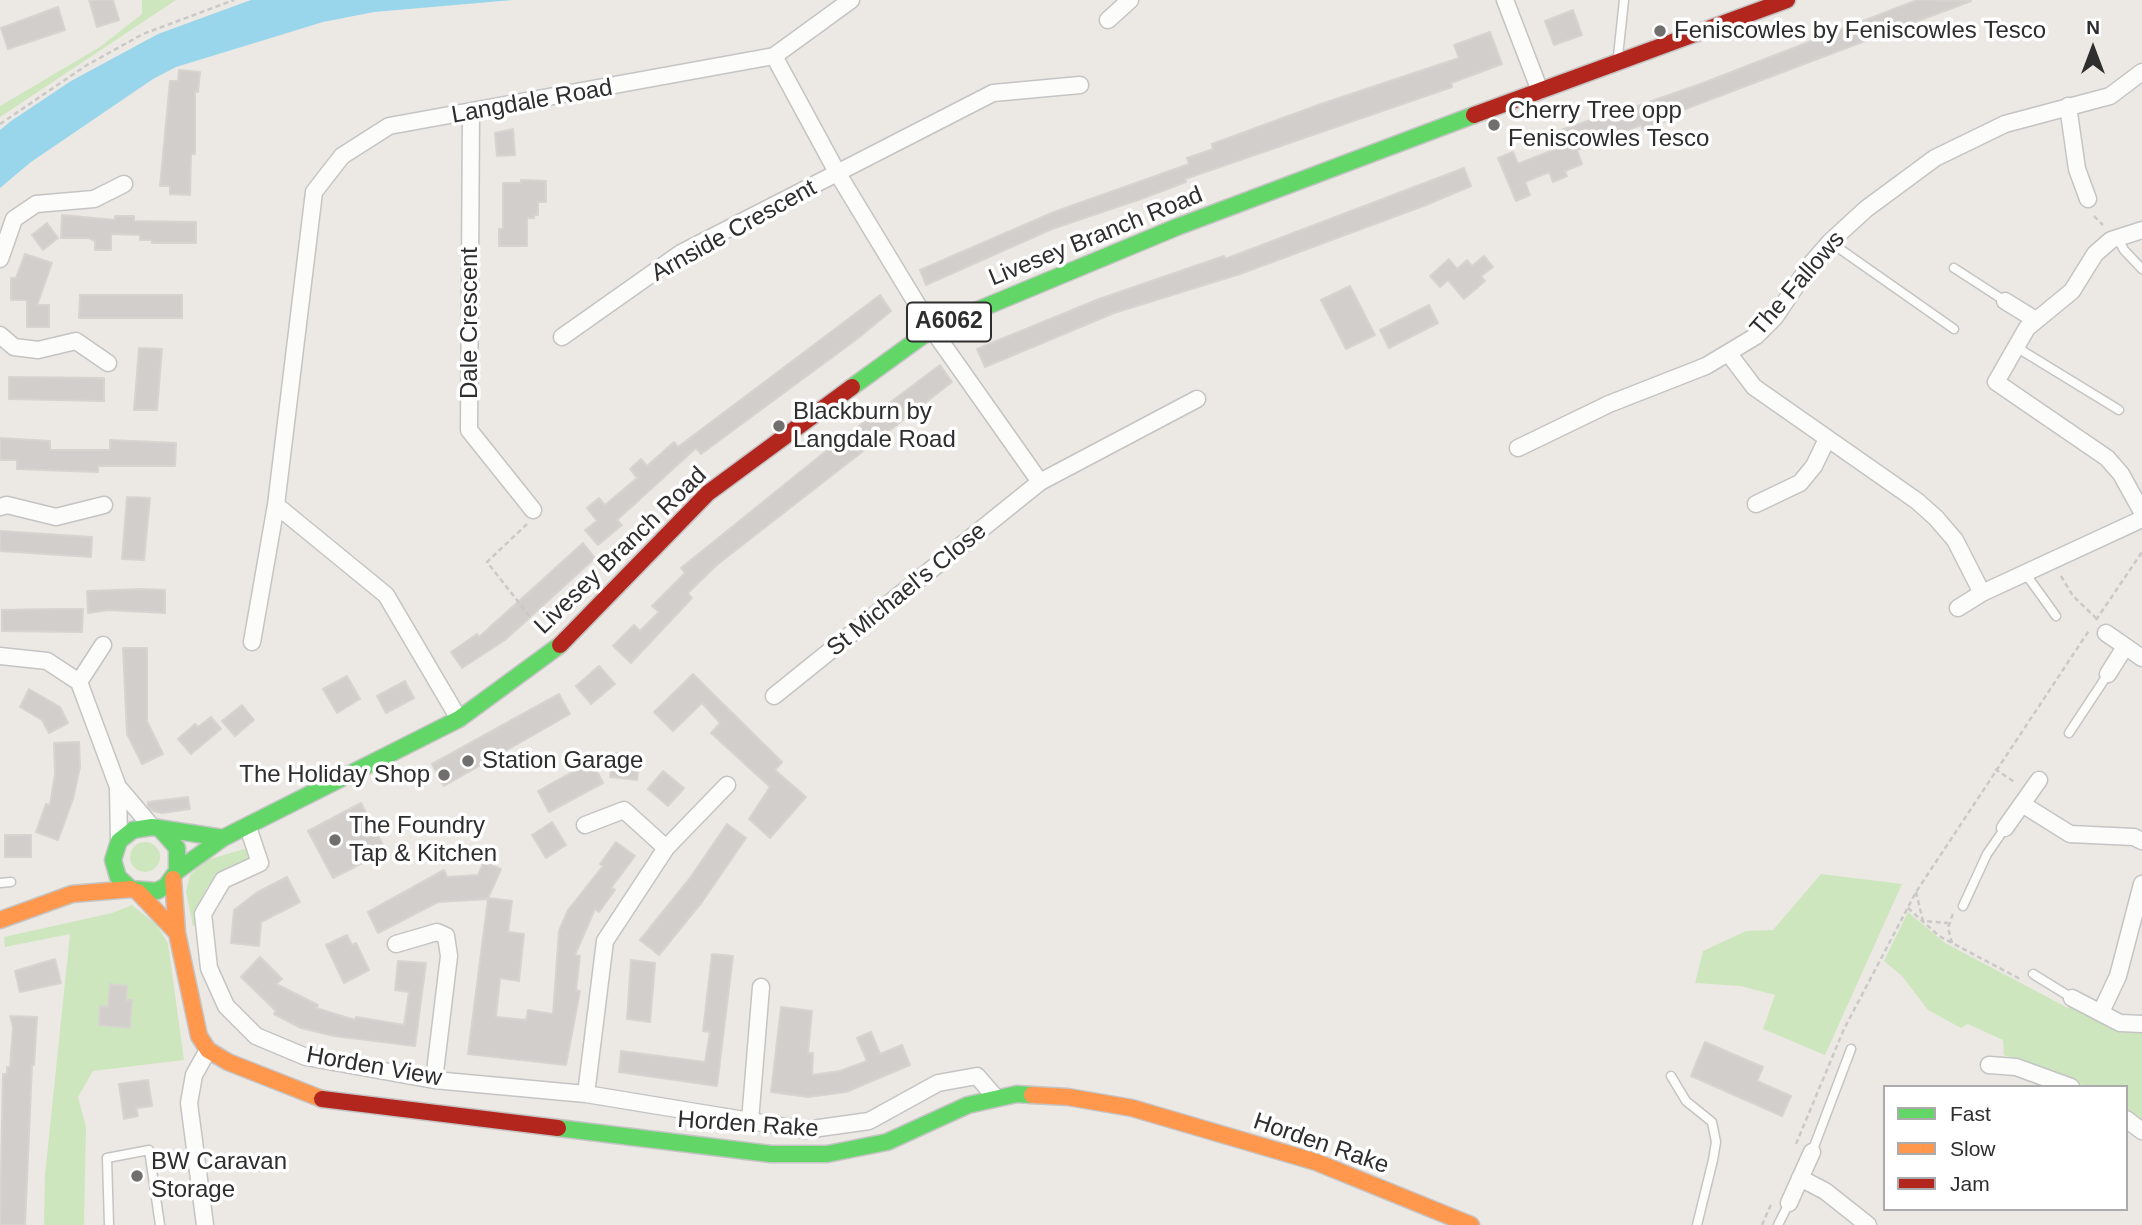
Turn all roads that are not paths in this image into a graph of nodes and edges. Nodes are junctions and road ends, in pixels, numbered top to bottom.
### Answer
1 (851, 0) edge
2 (1130, 0) edge
3 (1505, 0) edge
4 (1624, 0) edge
5 (1781, 1) edge
6 (1108, 20) dead end
7 (774, 57) junction
8 (1618, 60) junction
9 (2142, 72) edge
10 (1080, 85) dead end
11 (1540, 91) junction
12 (2068, 106) junction
13 (471, 113) junction
14 (838, 174) junction
15 (124, 184) dead end
16 (2088, 199) road end
17 (2142, 230) edge
18 (2114, 239) junction
19 (1830, 242) junction
20 (0, 259) edge
21 (1954, 268) dead end
22 (2142, 269) edge
23 (2006, 301) joint
24 (2036, 320) junction
25 (932, 329) junction
26 (1954, 330) dead end
27 (0, 335) edge
28 (562, 337) dead end
29 (2015, 347) junction
30 (1729, 354) junction
31 (108, 363) dead end
32 (1197, 400) dead end
33 (2119, 410) dead end
34 (1827, 439) junction
35 (1518, 448) dead end
36 (1040, 482) junction
37 (1756, 504) dead end
38 (104, 505) dead end
39 (276, 505) junction
40 (0, 507) edge
41 (533, 510) road end
42 (2142, 512) edge
43 (2142, 519) edge
44 (2025, 573) junction
45 (1982, 593) junction
46 (1958, 608) dead end
47 (2056, 616) dead end
48 (2106, 633) dead end
49 (252, 642) dead end
50 (103, 645) dead end
51 (2125, 647) junction
52 (0, 656) edge
53 (2142, 658) edge
54 (2109, 674) joint
55 (79, 682) junction
56 (774, 696) dead end
57 (459, 719) junction
58 (2070, 733) dead end
59 (727, 785) dead end
60 (118, 787) junction
61 (585, 825) dead end
62 (248, 827) junction
63 (2005, 828) joint
64 (157, 829) junction
65 (223, 838) junction
66 (2142, 841) edge
67 (116, 846) junction
68 (666, 848) junction
69 (175, 875) junction
70 (11, 882) dead end
71 (0, 883) edge
72 (2142, 884) edge
73 (135, 890) junction
74 (72, 894) junction
75 (1963, 906) road end
76 (0, 920) edge
77 (177, 933) junction
78 (397, 944) dead end
79 (2033, 974) dead end
80 (761, 987) dead end
81 (2072, 998) joint
82 (2101, 1012) junction
83 (2142, 1024) edge
84 (1851, 1049) dead end
85 (208, 1050) junction
86 (1989, 1065) dead end
87 (1671, 1076) dead end
88 (435, 1080) junction
89 (2066, 1085) edge
90 (586, 1094) junction
91 (996, 1098) junction
92 (750, 1121) junction
93 (1812, 1152) joint
94 (1800, 1178) junction
95 (1789, 1203) joint
96 (108, 1225) edge
97 (160, 1225) edge
98 (205, 1225) edge
99 (1471, 1225) edge
100 (1697, 1225) edge
101 (1778, 1225) edge
102 (1868, 1225) edge

1 - 7 street
2 - 6 street
3 - 11 street
4 - 8 lane
5 - 8 main road, Livesey Branch Road / A6062
7 - 13 street, Langdale Road
7 - 14 street
8 - 11 main road, Livesey Branch Road / A6062
9 - 12 street, The Fallows
10 - 14 street, Arnside Crescent
11 - 25 main road, Livesey Branch Road / A6062
12 - 16 street
12 - 19 street, The Fallows
13 - 39 street, Langdale Road
13 - 41 street, Dale Crescent
14 - 25 street
14 - 28 street, Arnside Crescent
15 - 20 street
17 - 18 street
18 - 22 lane
18 - 24 street
19 - 26 lane
19 - 30 street, The Fallows
21 - 23 lane
23 - 24 street
24 - 29 street
25 - 36 street
25 - 57 main road, Livesey Branch Road / A6062
27 - 31 street
29 - 33 lane
29 - 42 street
30 - 34 street
30 - 35 street, The Fallows
32 - 36 street, St Michael's Close
34 - 37 street
34 - 45 street
36 - 56 street, St Michael's Close
38 - 40 street
39 - 49 street, Langdale Road
39 - 57 street
43 - 44 street
44 - 45 street
44 - 47 lane
45 - 46 street
48 - 51 street
50 - 55 street
51 - 53 street
51 - 54 street
52 - 55 street
54 - 58 lane
55 - 60 street
57 - 62 main road, Livesey Branch Road / A6062
59 - 68 street
60 - 64 street
60 - 67 street
61 - 68 street
62 - 65 main road, Livesey Branch Road / A6062
62 - 88 street, Horden View
63 - 66 street
63 - 75 lane
64 - 65 main road, Livesey Branch Road / A6062
64 - 67 main road, Livesey Branch Road / A6062
64 - 69 main road
65 - 69 main road, Livesey Branch Road / A6062
67 - 73 main road
67 - 74 main road, Livesey Branch Road / A6062
68 - 90 street
69 - 73 main road, Livesey Branch Road / A6062
69 - 77 main road
70 - 71 lane
72 - 82 street
73 - 74 main road, Livesey Branch Road / A6062
73 - 77 main road
74 - 76 main road, Livesey Branch Road / A6062
77 - 85 main road
78 - 88 street
79 - 81 lane
80 - 92 street
81 - 82 street
82 - 83 street
84 - 93 lane
85 - 91 main road, Horden Rake
85 - 98 street
86 - 89 street
87 - 100 lane
88 - 90 street, Horden View
90 - 92 street, Horden View
91 - 92 street, Horden View
91 - 99 main road, Horden Rake
93 - 94 street
94 - 95 street
94 - 102 street
95 - 101 lane
96 - 97 lane

